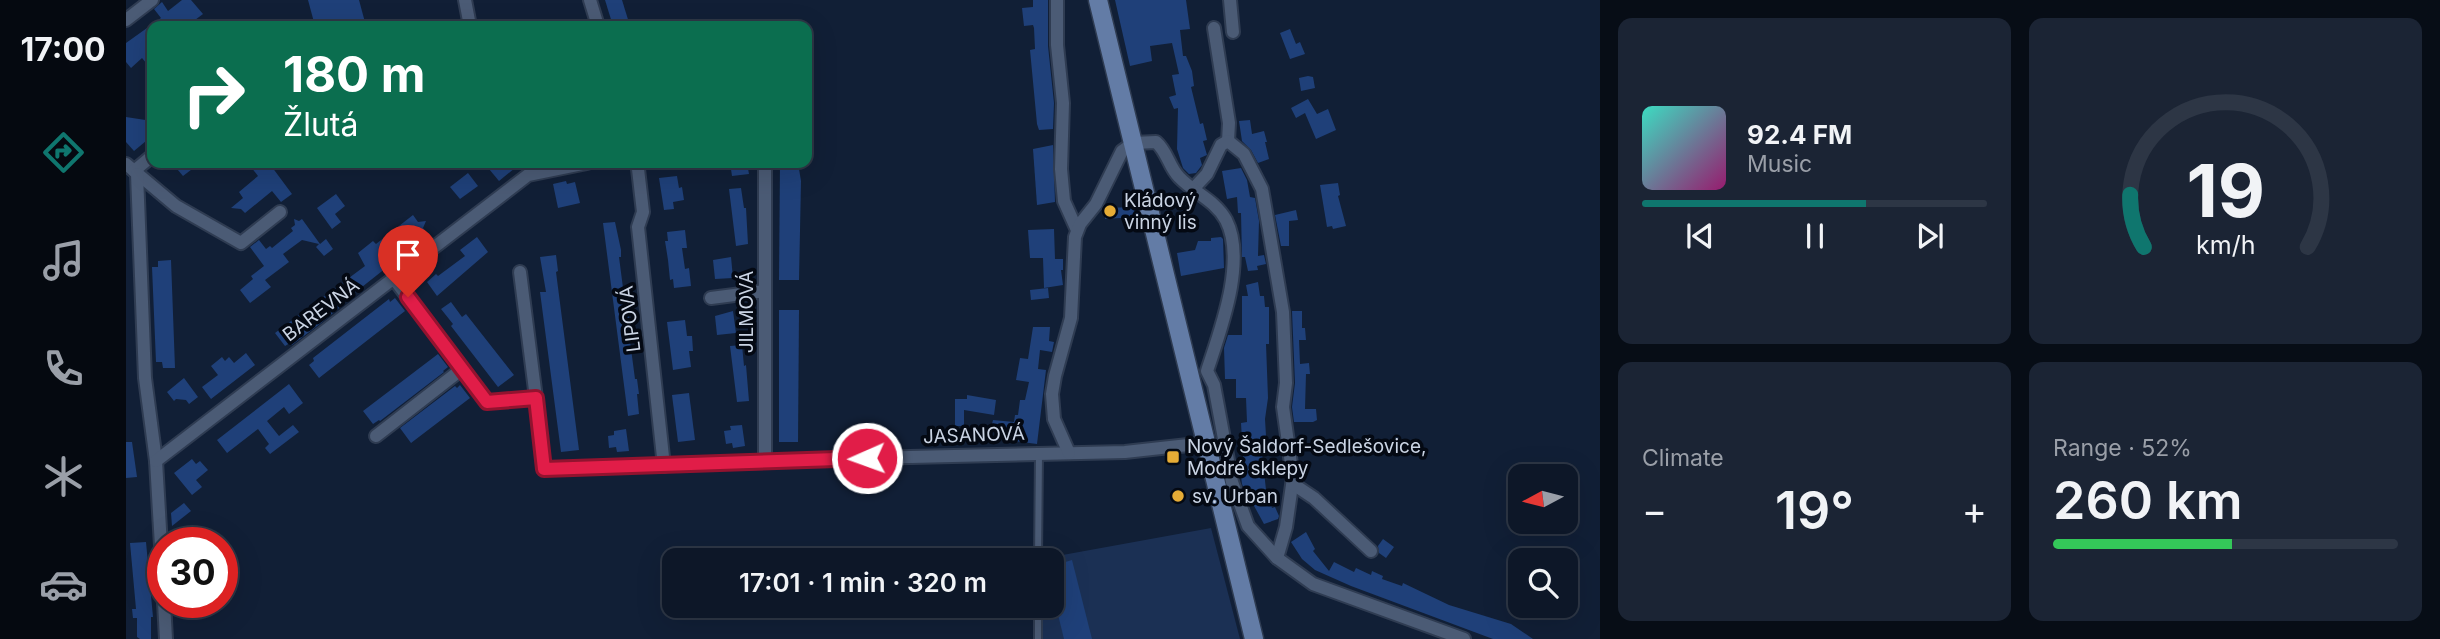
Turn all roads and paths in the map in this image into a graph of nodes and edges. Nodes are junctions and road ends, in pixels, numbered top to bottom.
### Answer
1 (152, 0) edge
2 (464, 0) edge
3 (590, 0) edge
4 (1057, 0) edge
5 (1098, 0) edge
6 (1230, 0) edge
7 (126, 20) edge
8 (470, 21) edge
9 (596, 21) edge
10 (1214, 27) dead end
11 (1233, 32) dead end
12 (1228, 141) junction
13 (1133, 143) junction
14 (147, 159) edge
15 (564, 168) edge
16 (765, 168) edge
17 (132, 169) edge
18 (638, 169) dead end
19 (1194, 188) junction
20 (280, 212) dead end
21 (1077, 230) junction
22 (520, 272) dead end
23 (394, 279) junction
24 (765, 291) junction
25 (712, 298) dead end
26 (462, 369) junction
27 (1198, 371) junction
28 (536, 398) junction
29 (376, 436) dead end
30 (1206, 443) junction
31 (1039, 453) junction
32 (1069, 453) junction
33 (156, 461) junction
34 (765, 462) junction
35 (664, 466) junction
36 (1293, 484) junction
37 (160, 527) edge
38 (1038, 548) edge
39 (1371, 551) dead end
40 (1277, 558) junction
41 (165, 618) edge
42 (1038, 618) edge
43 (166, 639) edge
44 (1038, 639) edge
45 (1254, 639) edge
46 (1464, 639) edge

1 - 7 street
2 - 8 street
3 - 9 street
4 - 21 street
5 - 13 main road
6 - 11 street
10 - 12 street
12 - 19 street
12 - 36 street
13 - 19 street
13 - 21 street
13 - 27 main road
14 - 17 street
15 - 23 street, BAREVNÁ
16 - 24 street, JILMOVÁ
17 - 20 street
17 - 33 street
18 - 35 street, LIPOVÁ
19 - 27 street
21 - 32 street
22 - 28 street
23 - 26 street
23 - 33 street, BAREVNÁ
24 - 25 street
24 - 34 street, JILMOVÁ
26 - 28 street
26 - 29 street
27 - 30 main road
27 - 40 street
28 - 35 street, JASANOVÁ
30 - 32 street, JASANOVÁ
30 - 45 main road
31 - 32 street, JASANOVÁ
31 - 34 street, JASANOVÁ
31 - 38 lane
33 - 37 street
34 - 35 street, JASANOVÁ
36 - 39 street
36 - 40 street
40 - 46 street
41 - 43 street
42 - 44 lane

